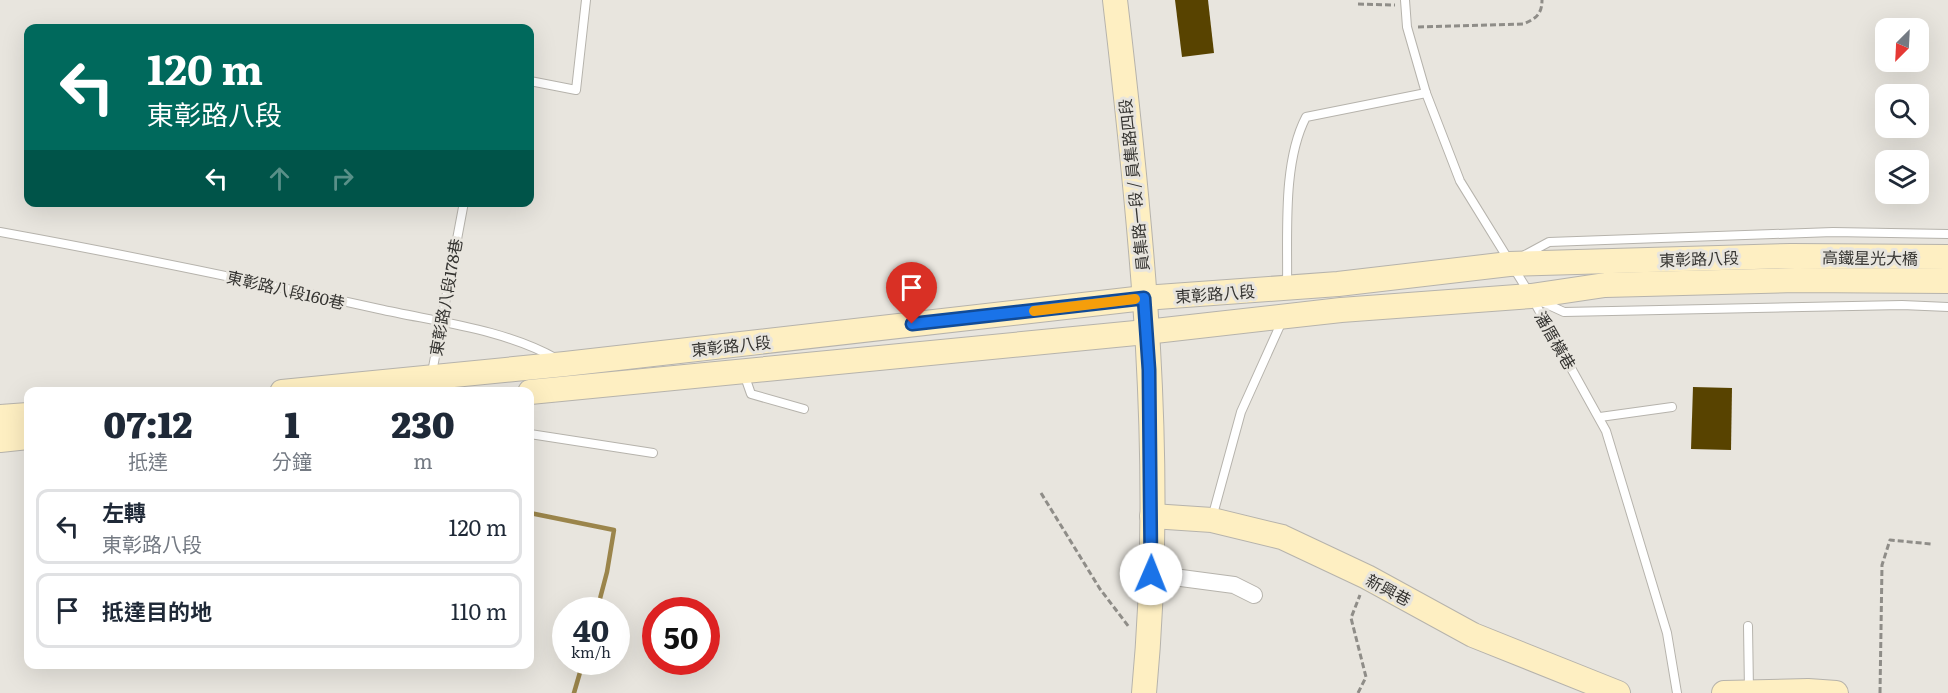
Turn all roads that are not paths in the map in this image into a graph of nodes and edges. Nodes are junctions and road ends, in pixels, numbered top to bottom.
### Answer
1 (586, 0) edge
2 (1115, 0) edge
3 (1406, 3) edge
4 (534, 82) edge
5 (1426, 93) junction
6 (463, 207) edge
7 (0, 232) edge
8 (1948, 234) edge
9 (1791, 256) joint
10 (1948, 257) edge
11 (1509, 264) junction
12 (1796, 280) joint
13 (1948, 282) edge
14 (1287, 288) junction
15 (1531, 296) junction
16 (1144, 298) junction
17 (1948, 307) edge
18 (1283, 318) junction
19 (440, 323) junction
20 (1146, 332) junction
21 (565, 364) junction
22 (743, 371) junction
23 (431, 385) edge
24 (388, 387) edge
25 (534, 392) edge
26 (1672, 407) dead end
27 (804, 409) dead end
28 (24, 415) edge
29 (0, 417) edge
30 (1600, 417) junction
31 (534, 435) edge
32 (24, 437) edge
33 (0, 440) edge
34 (653, 453) dead end
35 (1152, 516) junction
36 (1212, 519) junction
37 (1151, 574) junction
38 (1254, 595) dead end
39 (1748, 626) dead end
40 (1749, 692) edge
41 (1144, 693) edge
42 (1618, 693) edge
43 (1677, 693) edge
44 (1724, 693) edge
45 (1836, 693) edge

1 - 4 lane
2 - 16 street, 員集路一段 / 員集路四段
3 - 5 lane, 潘厝橫巷
5 - 11 lane, 潘厝橫巷
5 - 14 lane
6 - 19 lane, 東彰路八段178巷
7 - 19 lane, 東彰路八段160巷
8 - 11 lane
9 - 10 street, 高鐵星光大橋
9 - 11 street, 東彰路八段
11 - 14 street, 東彰路八段
11 - 15 lane, 潘厝橫巷
12 - 13 street, 高鐵星光大橋
12 - 15 street, 東彰路八段
14 - 16 street, 東彰路八段
15 - 17 lane
15 - 18 street, 東彰路八段
15 - 30 lane, 潘厝橫巷
16 - 20 street, 員集路一段 / 員集路四段
16 - 21 street, 東彰路八段
18 - 20 street, 東彰路八段
18 - 36 lane
19 - 21 lane, 東彰路八段160巷
19 - 23 lane, 東彰路八段178巷
20 - 22 street, 東彰路八段
20 - 35 street, 員集路一段 / 員集路四段
21 - 23 street, 東彰路八段
22 - 25 street, 東彰路八段
22 - 27 lane
23 - 24 street, 東彰路八段
26 - 30 lane
28 - 29 street
30 - 43 lane, 潘厝橫巷
31 - 34 lane
32 - 33 street
35 - 36 street, 新興巷
35 - 37 street, 員集路一段 / 員集路四段
36 - 42 street, 新興巷
37 - 38 street
37 - 41 street, 員集路一段 / 員集路四段
39 - 40 lane
40 - 44 street
40 - 45 street

